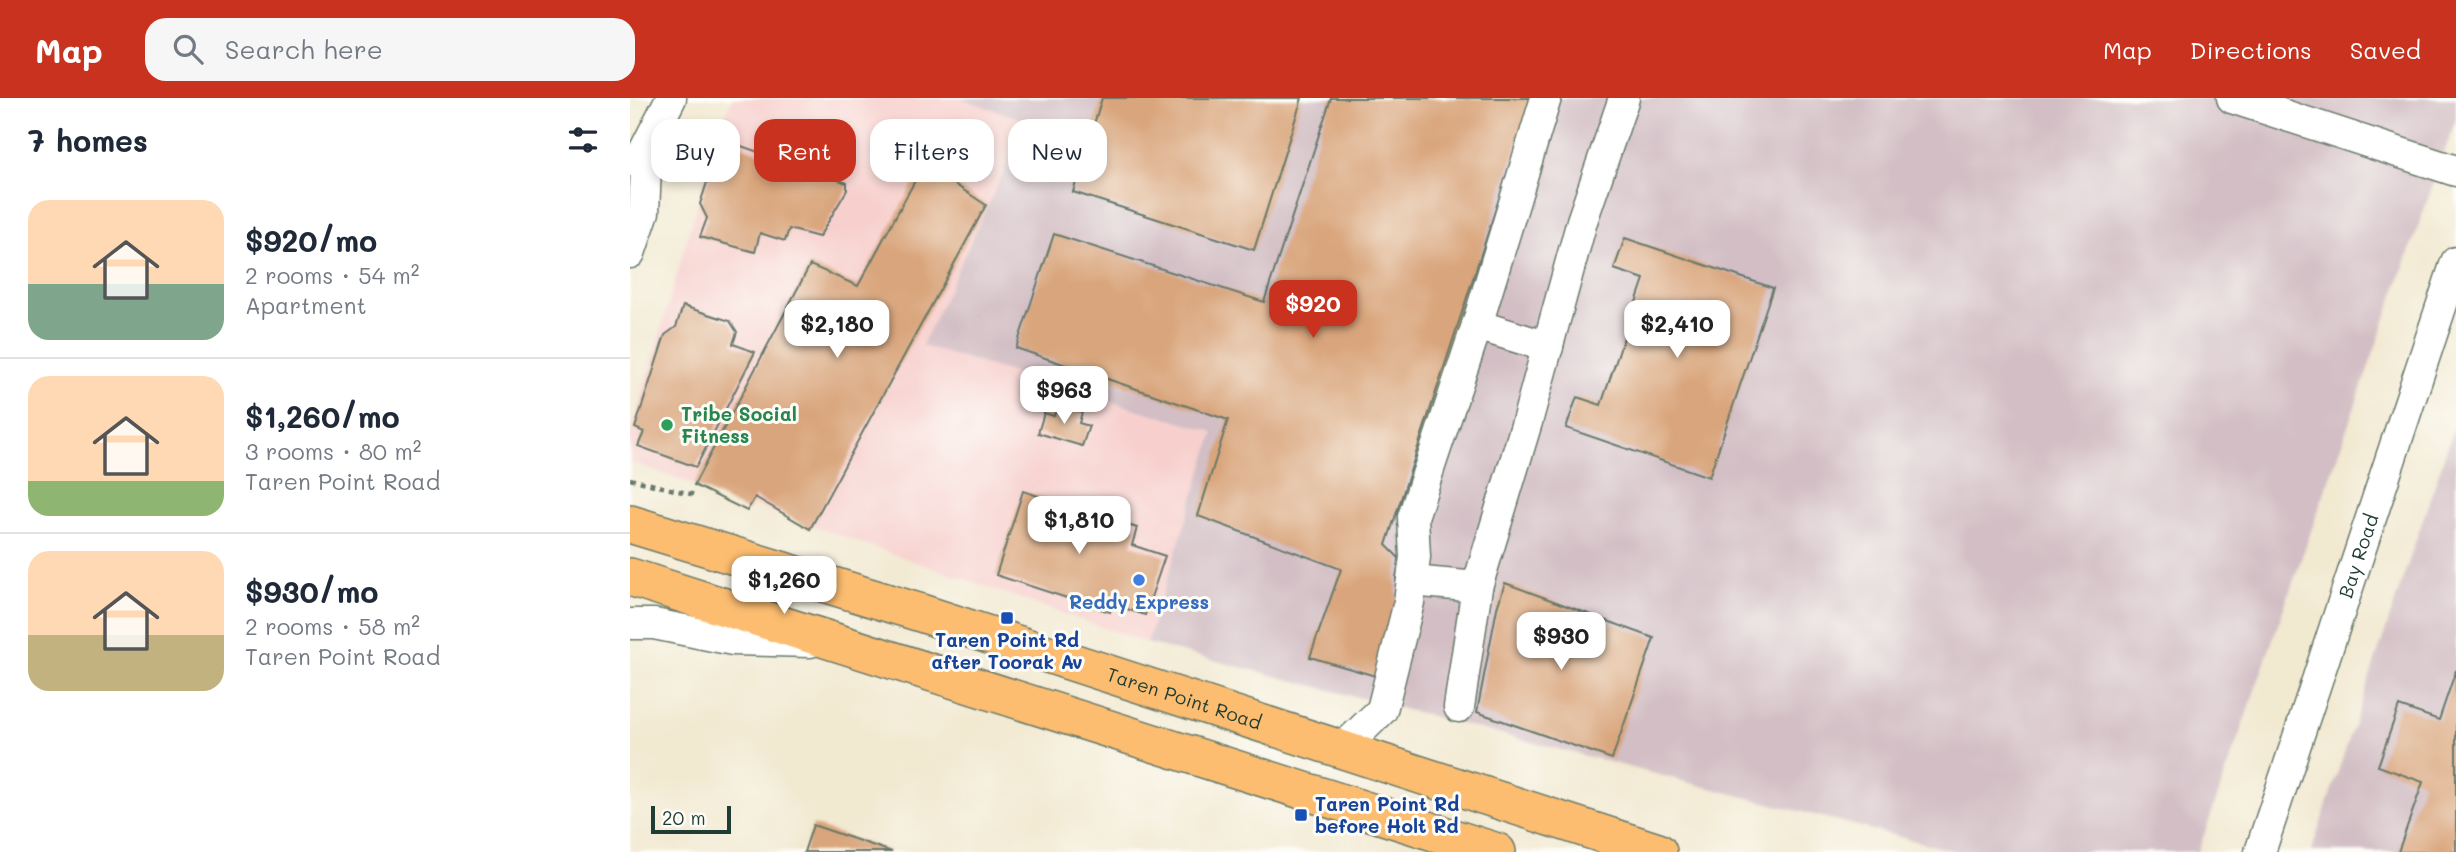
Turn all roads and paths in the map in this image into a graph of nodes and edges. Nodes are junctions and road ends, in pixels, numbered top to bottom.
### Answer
1 (671, 98) edge
2 (1546, 98) edge
3 (1624, 98) edge
4 (2232, 98) edge
5 (646, 146) junction
6 (2456, 171) edge
7 (630, 177) edge
8 (630, 253) edge
9 (2456, 262) edge
10 (1477, 325) junction
11 (1548, 347) junction
12 (630, 479) edge
13 (695, 495) dead end
14 (630, 524) edge
15 (630, 577) edge
16 (1412, 580) junction
17 (1477, 587) junction
18 (630, 624) edge
19 (834, 642) junction
20 (1459, 708) dead end
21 (1343, 748) junction
22 (1497, 852) edge
23 (1658, 852) edge
24 (2260, 852) edge

1 - 5 street
2 - 10 street
3 - 11 street
4 - 6 street
5 - 7 street
5 - 8 street
9 - 24 street, Bay Road
10 - 11 street
10 - 16 street
11 - 17 street
12 - 13 path
14 - 21 main road, Taren Point Road
15 - 19 main road
16 - 17 street
16 - 21 street
17 - 20 street
18 - 19 street
19 - 22 main road
21 - 23 main road, Taren Point Road

